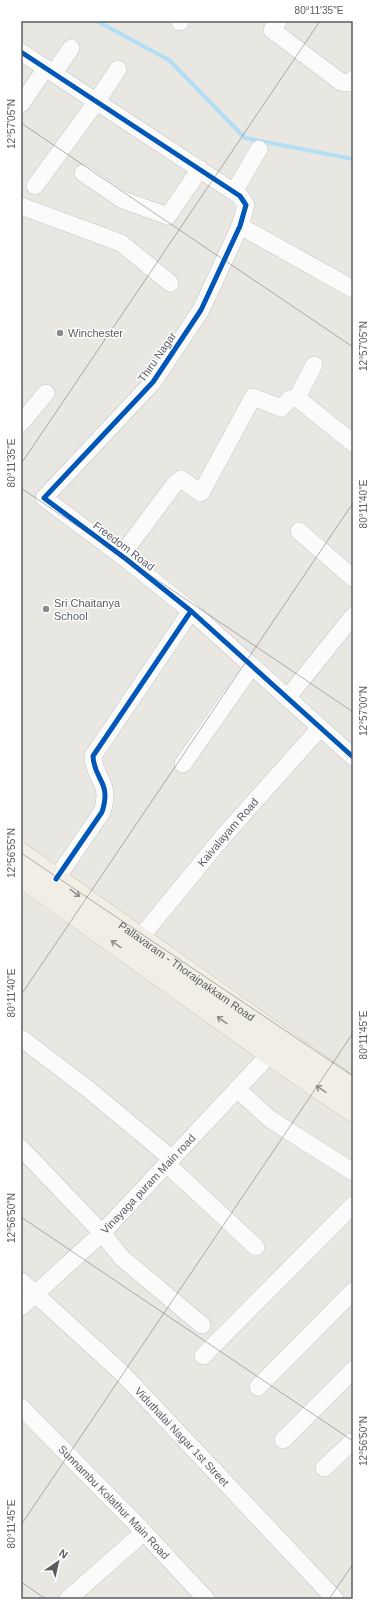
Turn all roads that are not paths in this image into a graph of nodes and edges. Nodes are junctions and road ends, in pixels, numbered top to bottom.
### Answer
1 (275, 26) edge
2 (71, 48) dead end
3 (21, 52) edge
4 (118, 69) dead end
5 (50, 71) junction
6 (351, 81) edge
7 (97, 101) junction
8 (21, 104) edge
9 (259, 149) dead end
10 (200, 169) junction
11 (83, 173) dead end
12 (35, 186) dead end
13 (234, 192) junction
14 (21, 206) edge
15 (240, 226) junction
16 (170, 283) dead end
17 (353, 289) edge
18 (314, 365) dead end
19 (46, 393) dead end
20 (297, 398) junction
21 (21, 423) edge
22 (353, 443) edge
23 (44, 498) joint
24 (299, 531) dead end
25 (120, 556) junction
26 (353, 578) edge
27 (191, 611) junction
28 (353, 616) edge
29 (252, 666) junction
30 (288, 697) junction
31 (320, 728) junction
32 (353, 757) edge
33 (183, 764) dead end
34 (21, 854) edge
35 (21, 876) edge
36 (56, 879) junction
37 (139, 939) junction
38 (21, 1038) edge
39 (275, 1047) junction
40 (237, 1089) junction
41 (353, 1089) edge
42 (353, 1111) edge
43 (21, 1148) edge
44 (170, 1160) junction
45 (353, 1172) edge
46 (353, 1205) edge
47 (102, 1233) junction
48 (256, 1247) dead end
49 (21, 1281) edge
50 (353, 1291) edge
51 (34, 1294) junction
52 (21, 1307) edge
53 (202, 1325) dead end
54 (203, 1356) dead end
55 (353, 1370) edge
56 (258, 1387) dead end
57 (21, 1407) edge
58 (283, 1440) dead end
59 (353, 1441) edge
60 (324, 1468) dead end
61 (144, 1532) junction
62 (68, 1599) edge
63 (206, 1599) edge
64 (335, 1599) edge

1 - 6 street
2 - 5 street
3 - 5 street
4 - 7 street
5 - 7 street
5 - 8 street
7 - 10 street
7 - 12 street
9 - 13 street
10 - 11 street
10 - 13 street
13 - 15 street, Thiru Nagar
14 - 16 street
15 - 17 street
15 - 23 street, Thiru Nagar
18 - 20 street
19 - 21 street
20 - 22 street
20 - 25 street
23 - 25 street, Freedom Road
24 - 26 street
25 - 27 street, Freedom Road
27 - 29 street, Freedom Road
27 - 36 street
28 - 30 street
29 - 30 street, Freedom Road
29 - 33 street
30 - 31 street, Freedom Road
31 - 32 street, Freedom Road
31 - 37 street, Kaivalayam Road
34 - 36 main road, Pallavaram - Thoraipakkam Road
39 -> 35 main road, Pallavaram - Thoraipakkam Road
36 -> 37 main road, Pallavaram - Thoraipakkam Road
37 - 39 main road, Pallavaram - Thoraipakkam Road
38 - 44 street
39 - 40 street, Vinayaga puram Main road
39 - 41 main road, Pallavaram - Thoraipakkam Road
42 -> 39 main road, Pallavaram - Thoraipakkam Road
40 - 44 street, Vinayaga puram Main road
40 - 45 street
43 - 47 street
44 - 47 street, Vinayaga puram Main road
44 - 48 street
46 - 54 street
47 - 51 street, Vinayaga puram Main road
47 - 53 street
49 - 51 street, Viduthalai Nagar 1st Street
50 - 56 street
51 - 52 street, Vinayaga puram Main road
51 - 64 street, Viduthalai Nagar 1st Street
55 - 58 street
57 - 61 street, Sunnambu Kolathur Main Road
59 - 60 street
61 - 62 street
61 - 63 street, Sunnambu Kolathur Main Road

